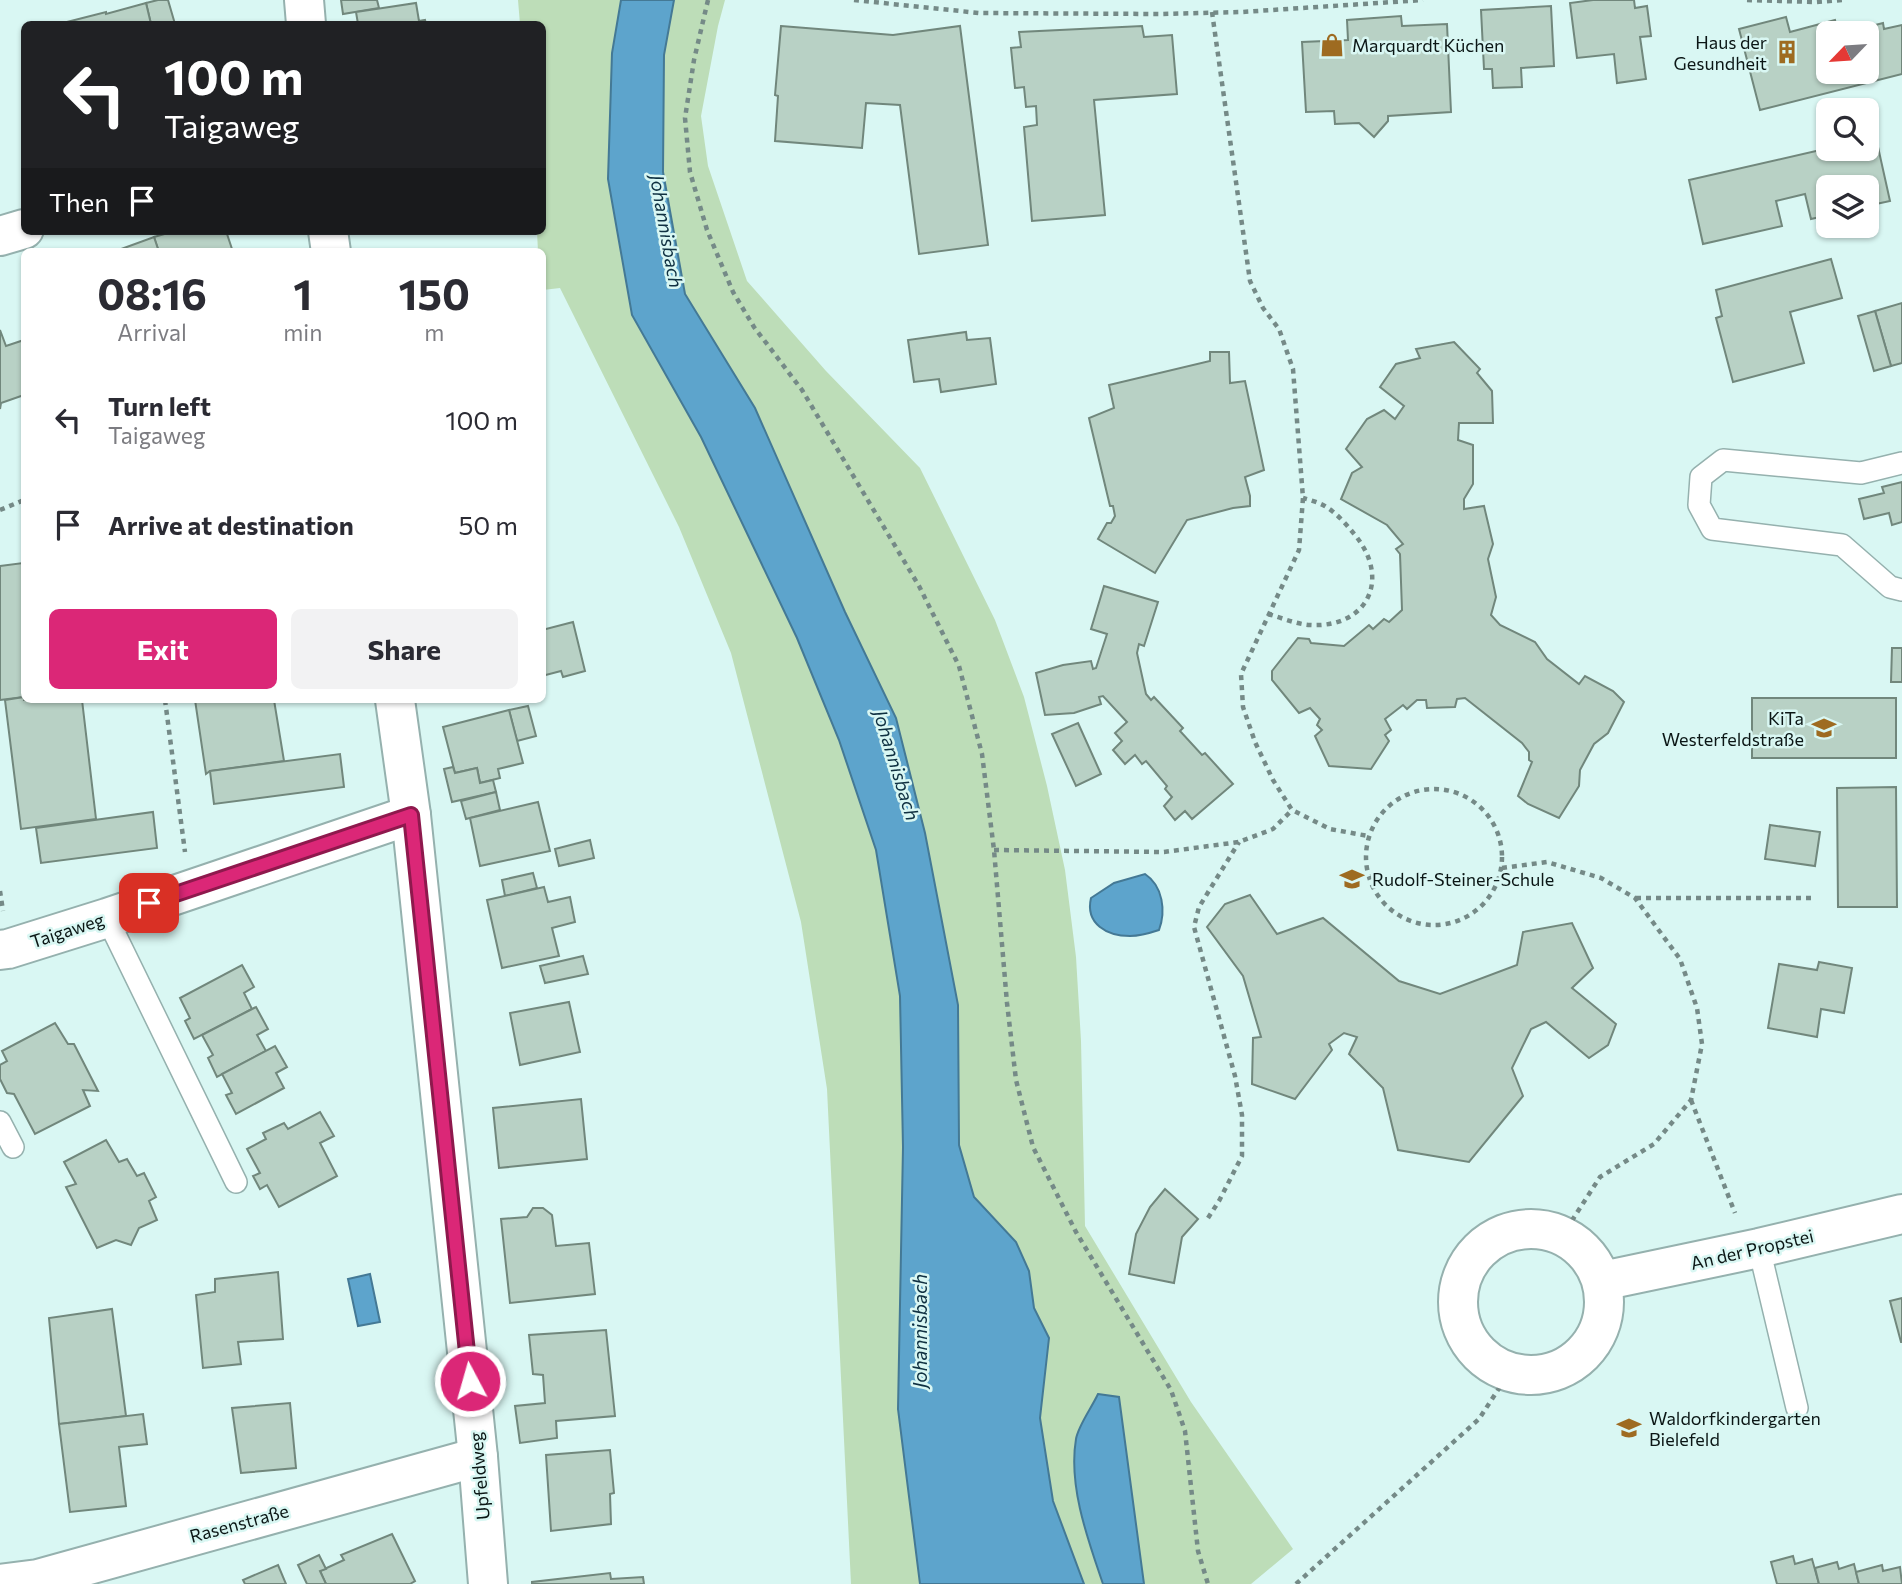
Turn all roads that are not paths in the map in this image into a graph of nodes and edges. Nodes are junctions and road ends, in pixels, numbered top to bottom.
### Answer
1 (304, 0) edge
2 (306, 21) edge
3 (21, 230) edge
4 (0, 236) edge
5 (1902, 463) edge
6 (1902, 590) edge
7 (395, 703) edge
8 (411, 815) junction
9 (107, 918) junction
10 (0, 950) edge
11 (0, 1122) edge
12 (13, 1147) dead end
13 (236, 1182) dead end
14 (1902, 1214) edge
15 (1755, 1249) junction
16 (1602, 1281) junction
17 (1797, 1408) dead end
18 (478, 1457) junction
19 (0, 1584) edge
20 (488, 1584) edge

1 - 2 street
3 - 4 street
5 - 6 lane
7 - 8 street, Upfeldweg
8 - 9 street, Taigaweg
8 - 18 street, Upfeldweg
9 - 10 street, Taigaweg
9 - 13 lane
11 - 12 lane
14 - 15 street, An der Propstei
15 - 16 street, An der Propstei
15 - 17 lane
16 - 16 street
18 - 19 street, Rasenstraße
18 - 20 street, Upfeldweg

